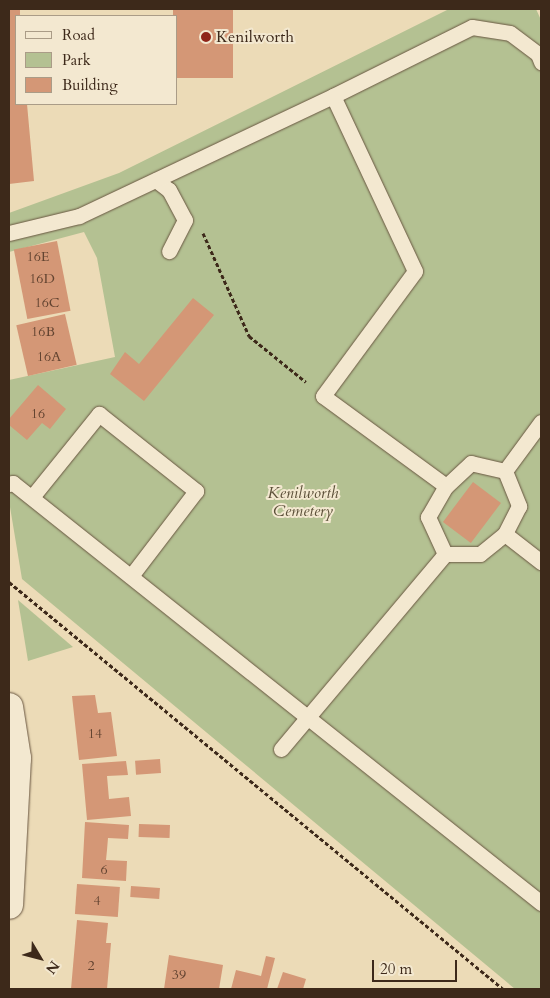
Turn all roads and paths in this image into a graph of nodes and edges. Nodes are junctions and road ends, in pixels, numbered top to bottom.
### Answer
1 (541, 62) edge
2 (333, 96) junction
3 (156, 180) junction
4 (202, 231) dead end
5 (9, 234) edge
6 (169, 251) dead end
7 (324, 396) junction
8 (541, 422) edge
9 (504, 471) junction
10 (9, 484) edge
11 (446, 486) junction
12 (32, 497) junction
13 (506, 534) junction
14 (445, 554) junction
15 (541, 562) edge
16 (131, 576) junction
17 (9, 582) edge
18 (9, 707) edge
19 (308, 716) junction
20 (281, 750) dead end
21 (541, 903) edge
22 (9, 905) edge
23 (503, 989) edge

1 - 2 lane
2 - 3 lane
2 - 7 lane
3 - 5 lane
3 - 6 lane
4 - 7 path
7 - 11 lane
8 - 9 lane
9 - 11 lane
9 - 13 lane
10 - 12 lane
11 - 14 lane
12 - 16 lane
12 - 16 lane
13 - 14 lane
13 - 15 lane
14 - 19 lane
16 - 19 lane
17 - 23 path
18 - 22 street
19 - 20 lane
19 - 21 lane

